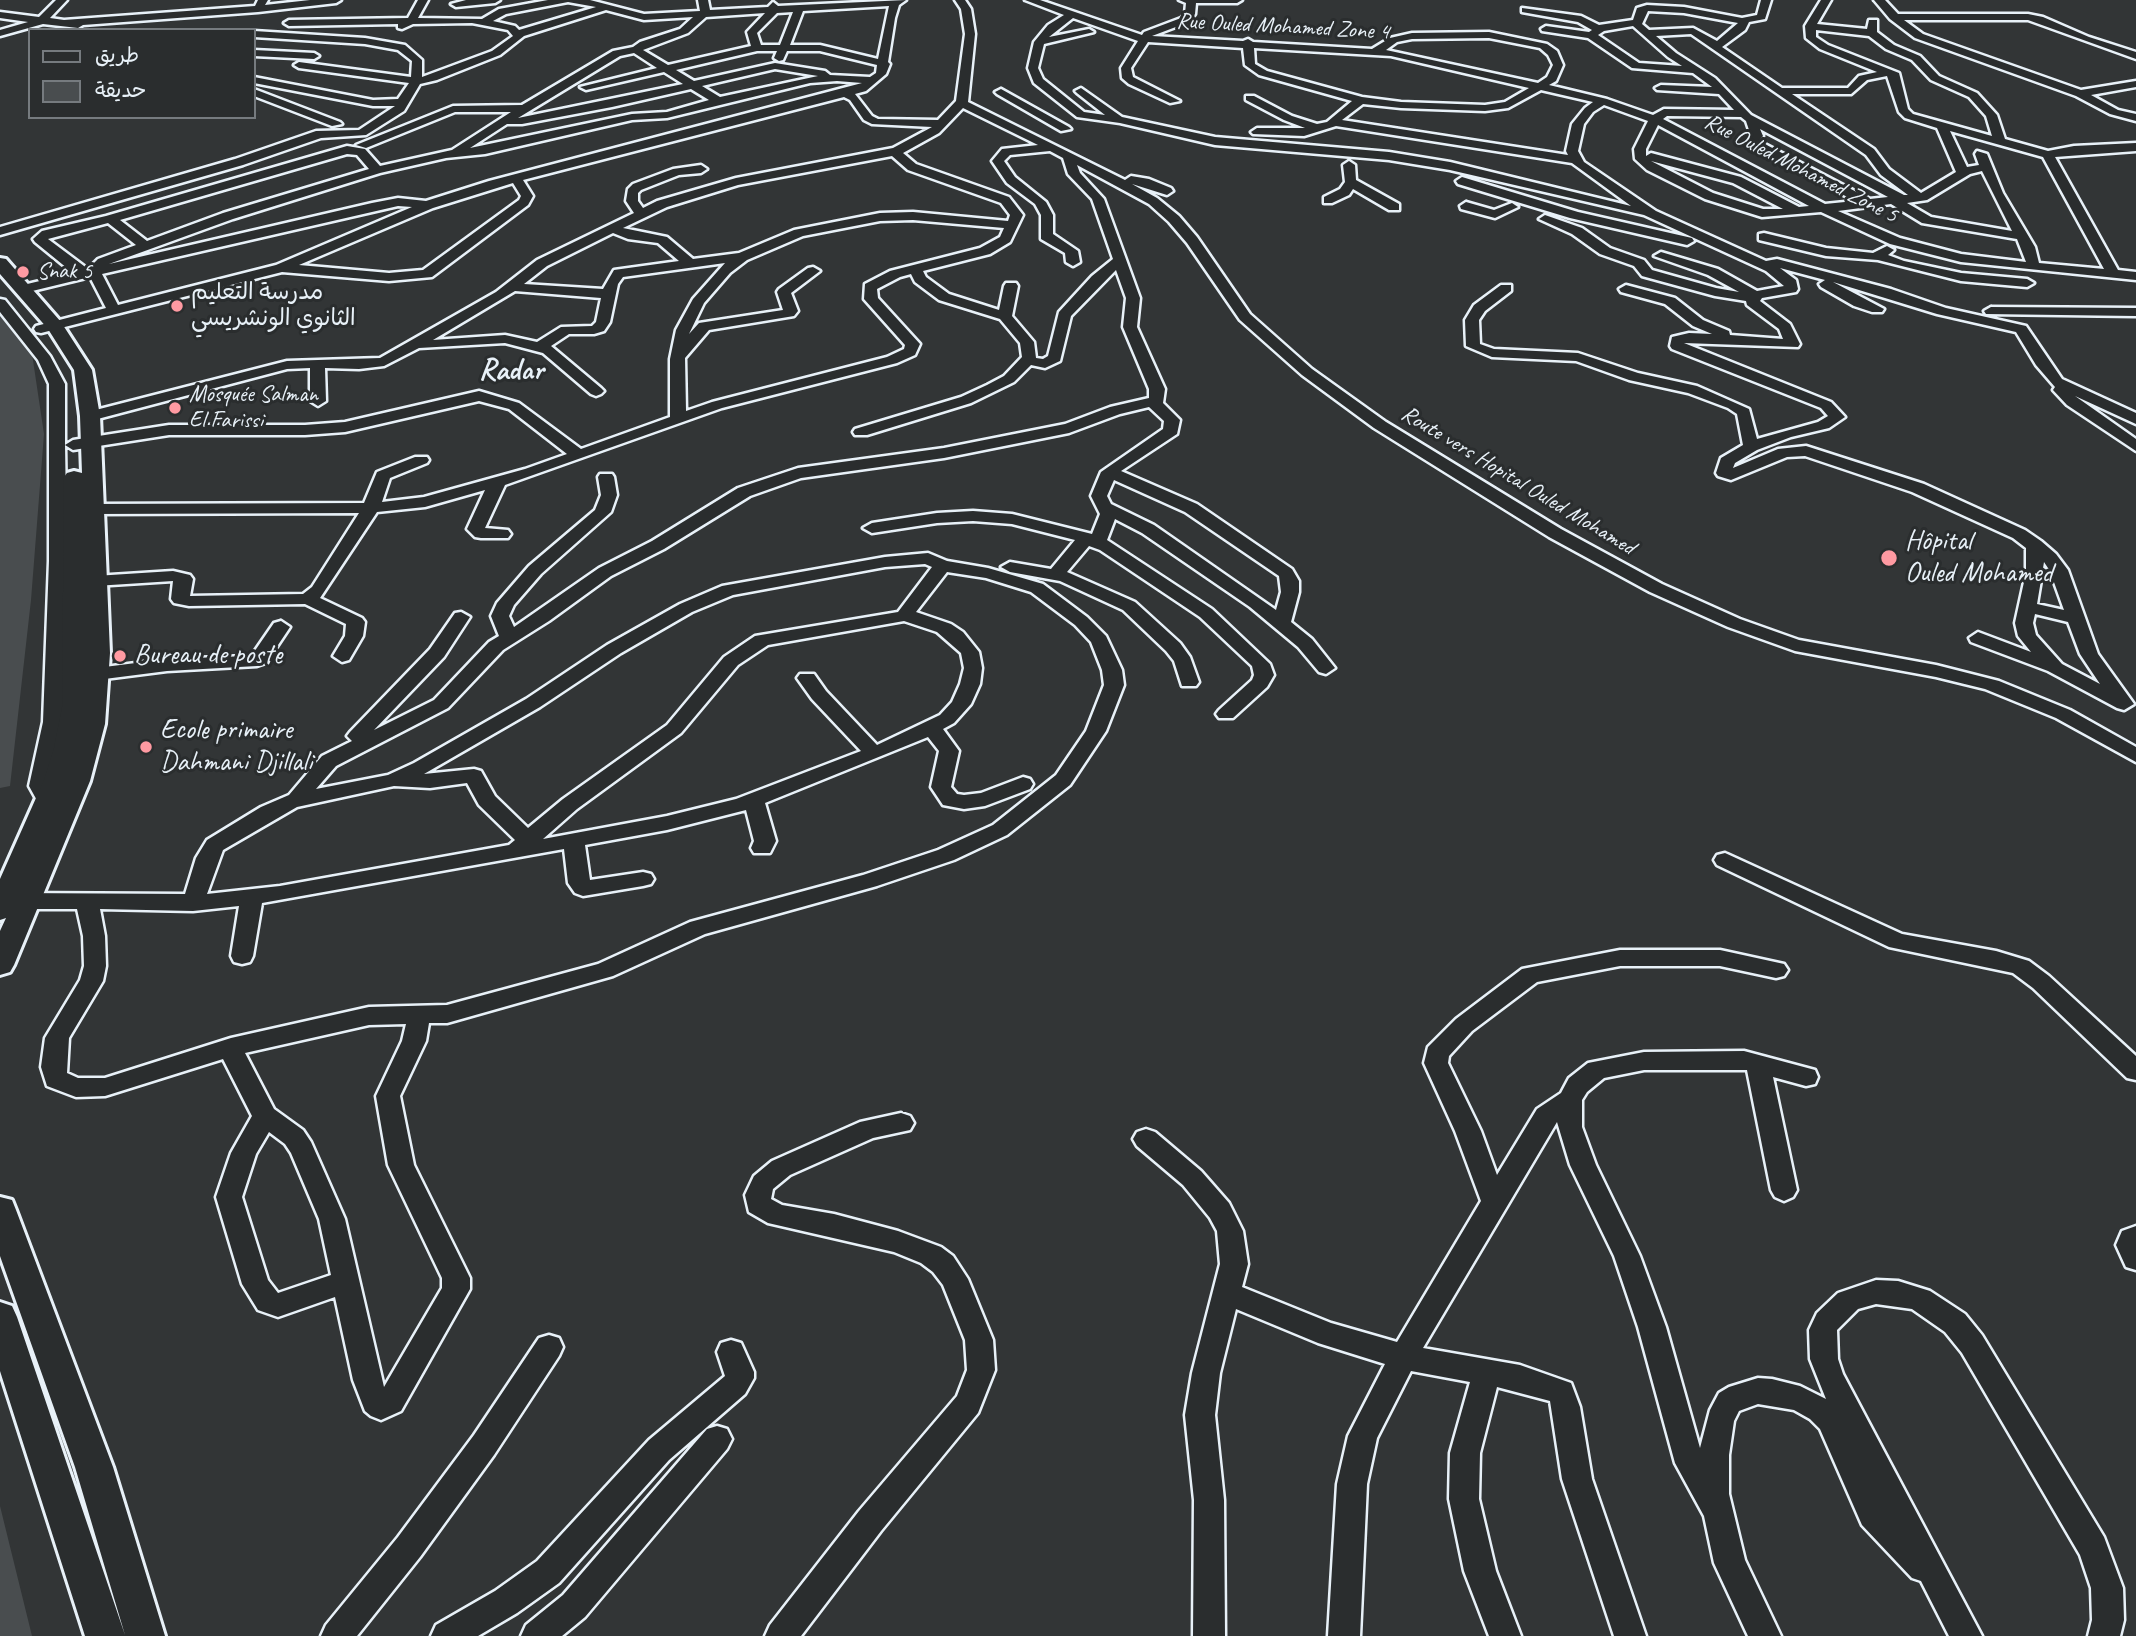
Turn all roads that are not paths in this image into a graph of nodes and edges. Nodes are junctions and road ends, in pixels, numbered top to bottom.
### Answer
1 (62, 0) edge
2 (241, 0) edge
3 (335, 0) edge
4 (495, 0) edge
5 (565, 0) edge
6 (571, 0) edge
7 (621, 0) edge
8 (703, 0) edge
9 (730, 0) edge
10 (1030, 0) edge
11 (1045, 0) edge
12 (1184, 0) edge
13 (1191, 0) edge
14 (1237, 0) edge
15 (1766, 0) edge
16 (1826, 0) edge
17 (859, 2) edge
18 (898, 2) edge
19 (964, 2) edge
20 (421, 3) edge
21 (1881, 3) edge
22 (260, 4) edge
23 (456, 4) dead end
24 (668, 4) dead end
25 (773, 5) edge
26 (280, 6) junction
27 (1940, 6) dead end
28 (405, 7) dead end
29 (613, 9) junction
30 (1526, 9) dead end
31 (378, 10) dead end
32 (233, 11) junction
33 (731, 12) junction
34 (704, 13) junction
35 (798, 14) junction
36 (1072, 14) junction
37 (0, 15) edge
38 (1894, 17) junction
39 (1955, 17) junction
40 (824, 19) dead end
41 (412, 20) junction
42 (41, 21) junction
43 (1744, 21) junction
44 (1639, 22) junction
45 (65, 23) junction
46 (484, 23) junction
47 (1103, 26) junction
48 (1810, 26) junction
49 (91, 28) edge
50 (1546, 29) dead end
51 (1089, 32) junction
52 (1595, 32) junction
53 (0, 33) edge
54 (256, 33) edge
55 (1646, 33) junction
56 (1871, 33) junction
57 (1913, 33) junction
58 (256, 34) edge
59 (518, 34) junction
60 (1145, 37) junction
61 (1039, 41) junction
62 (375, 42) junction
63 (1247, 44) junction
64 (1717, 45) junction
65 (785, 46) junction
66 (757, 48) junction
67 (1377, 49) junction
68 (636, 50) junction
69 (1070, 50) dead end
70 (256, 53) edge
71 (337, 53) dead end
72 (2136, 56) edge
73 (885, 64) junction
74 (775, 66) junction
75 (665, 67) junction
76 (288, 69) junction
77 (1695, 70) junction
78 (1890, 72) junction
79 (572, 78) junction
80 (837, 78) junction
81 (256, 79) edge
82 (256, 80) edge
83 (416, 81) junction
84 (875, 81) junction
85 (692, 83) junction
86 (2136, 84) edge
87 (1543, 85) junction
88 (586, 87) junction
89 (1661, 88) dead end
90 (1081, 91) dead end
91 (1721, 91) junction
92 (1782, 91) junction
93 (1002, 92) dead end
94 (256, 93) edge
95 (846, 94) junction
96 (2080, 94) junction
97 (1250, 98) dead end
98 (1361, 100) junction
99 (718, 101) junction
100 (1174, 101) dead end
101 (401, 102) junction
102 (961, 103) junction
103 (1616, 103) junction
104 (612, 104) junction
105 (522, 108) junction
106 (1070, 108) junction
107 (1747, 116) junction
108 (632, 117) junction
109 (1657, 117) junction
110 (2136, 118) edge
111 (1120, 120) junction
112 (505, 121) junction
113 (1334, 123) junction
114 (942, 124) junction
115 (1070, 127) junction
116 (1943, 128) junction
117 (1320, 129) junction
118 (1255, 131) dead end
119 (324, 133) junction
120 (1117, 134) dead end
121 (1975, 135) junction
122 (1031, 139) junction
123 (1143, 139) dead end
124 (2000, 141) junction
125 (357, 143) junction
126 (1167, 145) dead end
127 (2136, 147) edge
128 (1050, 148) junction
129 (897, 151) junction
130 (455, 152) junction
131 (1639, 154) junction
132 (2048, 155) junction
133 (1069, 157) junction
134 (1576, 160) junction
135 (1322, 164) dead end
136 (1349, 165) junction
137 (1986, 167) junction
138 (701, 169) dead end
139 (377, 170) junction
140 (1963, 173) junction
141 (516, 178) junction
142 (1115, 179) junction
143 (1461, 181) junction
144 (1351, 182) junction
145 (1167, 191) dead end
146 (1920, 197) junction
147 (1897, 199) junction
148 (1328, 200) dead end
149 (1868, 203) junction
150 (428, 205) junction
151 (1466, 206) dead end
152 (1394, 207) dead end
153 (1512, 207) junction
154 (1830, 208) junction
155 (1798, 212) junction
156 (641, 214) junction
157 (1651, 214) junction
158 (110, 219) junction
159 (1013, 225) junction
160 (611, 228) junction
161 (0, 232) edge
162 (2021, 236) junction
163 (1764, 237) dead end
164 (1895, 241) junction
165 (145, 246) junction
166 (1731, 250) junction
167 (1661, 256) dead end
168 (1878, 256) junction
169 (742, 257) junction
170 (1119, 261) junction
171 (1756, 261) junction
172 (1073, 262) dead end
173 (0, 263) edge
174 (689, 263) junction
175 (2033, 263) junction
176 (281, 268) junction
177 (915, 269) junction
178 (813, 271) dead end
179 (2112, 272) junction
180 (89, 273) junction
181 (1810, 274) junction
182 (2136, 274) edge
183 (0, 282) edge
184 (2028, 283) dead end
185 (1011, 286) dead end
186 (514, 287) junction
187 (1506, 288) dead end
188 (24, 289) junction
189 (1626, 289) dead end
190 (608, 294) junction
191 (1755, 297) junction
192 (2046, 298) dead end
193 (0, 303) edge
194 (1927, 306) junction
195 (1877, 309) dead end
196 (1980, 309) junction
197 (114, 310) junction
198 (2134, 312) edge
199 (1005, 316) junction
200 (48, 327) junction
201 (1738, 342) junction
202 (417, 345) junction
203 (539, 347) junction
204 (677, 359) junction
205 (1028, 360) junction
206 (317, 363) junction
207 (2057, 382) junction
208 (596, 391) dead end
209 (318, 401) dead end
210 (1153, 402) junction
211 (90, 416) junction
212 (678, 418) junction
213 (2136, 419) edge
214 (861, 432) dead end
215 (82, 443) junction
216 (2136, 446) edge
217 (1751, 447) junction
218 (579, 454) junction
219 (421, 460) dead end
220 (1109, 472) junction
221 (606, 477) dead end
222 (497, 483) junction
223 (1103, 506) junction
224 (371, 508) junction
225 (75, 511) junction
226 (872, 528) dead end
227 (502, 534) dead end
228 (1092, 541) junction
229 (2035, 545) junction
230 (935, 562) junction
231 (2035, 573) junction
232 (1055, 575) junction
233 (2061, 579) junction
234 (95, 581) junction
235 (308, 599) junction
236 (2028, 607) junction
237 (904, 616) junction
238 (461, 617) dead end
239 (2074, 618) junction
240 (1281, 624) junction
241 (281, 627) dead end
242 (509, 638) junction
243 (1978, 638) dead end
244 (342, 656) dead end
245 (1326, 668) dead end
246 (2054, 668) junction
247 (86, 675) junction
248 (807, 678) dead end
249 (1189, 682) dead end
250 (2130, 708) edge
251 (1226, 714) dead end
252 (932, 729) junction
253 (874, 753) junction
254 (338, 755) junction
255 (2136, 756) edge
256 (393, 780) junction
257 (1023, 784) dead end
258 (60, 799) junction
259 (296, 800) junction
260 (754, 800) junction
261 (574, 840) junction
262 (522, 845) junction
263 (762, 848) dead end
264 (1725, 860) dead end
265 (643, 879) dead end
266 (252, 897) junction
267 (29, 900) junction
268 (87, 902) junction
269 (193, 903) junction
270 (2, 906) edge
271 (242, 956) dead end
272 (0, 965) edge
273 (1776, 970) dead end
274 (419, 1016) junction
275 (231, 1047) junction
276 (1758, 1063) junction
277 (2136, 1071) edge
278 (1806, 1077) dead end
279 (1570, 1100) junction
280 (265, 1116) junction
281 (901, 1123) dead end
282 (1146, 1139) dead end
283 (1784, 1190) dead end
284 (1494, 1201) junction
285 (0, 1210) edge
286 (2136, 1237) edge
287 (2136, 1259) edge
288 (344, 1282) junction
289 (1228, 1294) junction
290 (0, 1317) edge
291 (549, 1346) dead end
292 (731, 1352) dead end
293 (1404, 1357) junction
294 (1487, 1371) junction
295 (717, 1439) dead end
296 (1718, 1511) junction
297 (1937, 1581) junction
298 (149, 1631) edge
299 (105, 1636) edge
300 (337, 1636) edge
301 (447, 1636) edge
302 (537, 1636) edge
303 (781, 1636) edge
304 (1209, 1636) edge
305 (1345, 1636) edge
306 (1505, 1636) edge
307 (1630, 1636) edge
308 (1765, 1636) edge
309 (1966, 1636) edge
310 (2104, 1636) edge

1 - 42 street
2 - 32 street
3 - 26 street
4 - 23 street
5 - 46 street
6 - 29 street
7 - 29 street
8 - 34 street
9 - 33 street
10 - 36 street, Rue Ouled Mohamed Zone 4
11 - 60 street, Rue Ouled Mohamed Zone 4
12 - 13 street
13 - 14 street
13 - 60 street
15 - 43 street
16 - 48 street
17 - 18 street
17 - 35 street
18 - 73 street
19 - 102 street
20 - 28 street
20 - 41 street
21 - 38 street
21 - 56 street
22 - 26 street
22 - 32 street
24 - 29 street
25 - 33 street
25 - 35 street
25 - 66 street
26 - 31 street
27 - 39 street
29 - 34 street
29 - 59 street
30 - 52 street
32 - 45 street
33 - 34 street
34 - 68 street
35 - 40 street
35 - 65 street
36 - 47 street, Rue Ouled Mohamed Zone 4
36 - 61 street
37 - 42 street
38 - 39 street
38 - 57 street
39 - 72 street
41 - 46 street
41 - 54 street
41 - 62 street
42 - 45 street
42 - 53 street
43 - 44 street
43 - 64 street
44 - 52 street
44 - 55 street
45 - 49 street
46 - 59 street
47 - 51 street
47 - 60 street, Rue Ouled Mohamed Zone 4
48 - 56 street
48 - 78 street
50 - 52 street
51 - 61 street
51 - 69 street
52 - 77 street
55 - 64 street
55 - 77 street
56 - 57 street
56 - 124 street
57 - 96 street
58 - 62 street
59 - 83 street
60 - 63 street, Rue Ouled Mohamed Zone 4
60 - 100 street
61 - 106 street
62 - 71 street
62 - 83 street
63 - 67 street, Rue Ouled Mohamed Zone 4
63 - 98 street
64 - 92 street
65 - 66 street
65 - 73 street
65 - 74 street
66 - 75 street
67 - 87 street, Rue Ouled Mohamed Zone 4
67 - 87 street
68 - 75 street
68 - 79 street
70 - 76 street
73 - 84 street
74 - 80 street
74 - 85 street
75 - 85 street
75 - 88 street
76 - 81 street
76 - 83 street
77 - 91 street
78 - 92 street
78 - 116 street
79 - 88 street
79 - 105 street
80 - 84 street
80 - 99 street
82 - 101 street
83 - 101 street
84 - 95 street
85 - 99 street
85 - 104 street
86 - 96 street
87 - 98 street
87 - 103 street, Rue Ouled Mohamed Zone 4
87 - 103 street, Rue Ouled Mohamed Zone 4
88 - 104 street
89 - 91 street
90 - 111 street
91 - 107 street
92 - 146 street
93 - 115 street
94 - 119 street
95 - 114 street
95 - 141 street
96 - 110 street
97 - 117 street
98 - 113 street
99 - 108 street
101 - 125 street
102 - 114 street
102 - 122 street, Route vers Hopital Ouled Mohamed
103 - 109 street, Rue Ouled Mohamed Zone 5
103 - 134 street
104 - 108 street
104 - 112 street
105 - 112 street
105 - 125 street
106 - 111 street
106 - 115 street
107 - 109 street
107 - 147 street
107 - 149 street
108 - 130 street
109 - 131 street
109 - 154 street, Rue Ouled Mohamed Zone 5
111 - 157 street
112 - 130 street
113 - 117 street
113 - 134 street
114 - 129 street
115 - 120 street
115 - 122 street
116 - 121 street
116 - 140 street
117 - 118 street
119 - 125 street
119 - 161 street
121 - 124 street
121 - 137 street
122 - 128 street, Route vers Hopital Ouled Mohamed
123 - 126 street
124 - 132 street
125 - 139 street
125 - 158 street
127 - 132 street
128 - 133 street, Route vers Hopital Ouled Mohamed
128 - 172 street
129 - 156 street
129 - 159 street
130 - 139 street
131 - 155 street
131 - 155 street
132 - 179 street
133 - 142 street, Route vers Hopital Ouled Mohamed
133 - 170 street
134 - 157 street
135 - 136 street
136 - 143 street
136 - 144 street
137 - 140 street
137 - 162 street
138 - 156 street
139 - 165 street
140 - 146 street
141 - 150 street
141 - 176 street
142 - 145 street
142 - 255 street, Route vers Hopital Ouled Mohamed
143 - 153 street
143 - 166 street
144 - 148 street
144 - 152 street
146 - 147 street
147 - 149 street
147 - 162 street
149 - 154 street
150 - 176 street
150 - 180 street
151 - 153 street
153 - 191 street
154 - 155 street
154 - 164 street, Rue Ouled Mohamed Zone 5
154 - 175 street, Rue Ouled Mohamed Zone 5
156 - 160 street
157 - 166 street
158 - 165 street
158 - 180 street
159 - 169 street
159 - 177 street
160 - 174 street
160 - 186 street
162 - 175 street
163 - 168 street
164 - 168 street
164 - 179 street, Rue Ouled Mohamed Zone 5
165 - 180 street
166 - 171 street
167 - 191 street
168 - 184 street
169 - 174 street
169 - 204 street
170 - 205 street
170 - 210 street
171 - 181 street
171 - 191 street
173 - 188 main road
174 - 190 street
175 - 179 street, Rue Ouled Mohamed Zone 5
176 - 197 street
177 - 199 street
177 - 212 street
178 - 204 street
179 - 182 street, Rue Ouled Mohamed Zone 5
180 - 188 street
180 - 197 street
181 - 194 street
181 - 195 street
183 - 200 main road
185 - 199 street
186 - 190 street
186 - 202 street
187 - 217 street
188 - 200 main road
189 - 201 street
190 - 203 street
191 - 201 street
192 - 196 street
193 - 225 street
194 - 196 street
194 - 207 street
196 - 198 street
197 - 200 street
199 - 205 street
200 - 211 main road
200 - 215 main road
201 - 217 street
202 - 203 street
202 - 206 street
203 - 208 street
204 - 212 street
205 - 214 street
206 - 209 street
206 - 211 street
207 - 213 street
207 - 216 street
210 - 220 street
210 - 242 street
211 - 215 main road
212 - 218 street
215 - 218 street
215 - 225 main road
217 - 229 street
218 - 222 street
219 - 224 street
220 - 223 street
220 - 240 street
221 - 242 street
222 - 224 street
222 - 227 street
223 - 228 street
223 - 240 street
224 - 225 street
224 - 235 street
225 - 234 main road
225 - 247 main road
225 - 258 street
226 - 228 street
228 - 232 street
228 - 251 street
229 - 231 street
229 - 233 street
230 - 232 street
230 - 237 street
230 - 256 street
230 - 274 street
231 - 233 street
231 - 236 street
232 - 249 street
233 - 239 street
234 - 235 street
234 - 247 main road
235 - 244 street
236 - 239 street
236 - 246 street
237 - 252 street
237 - 262 street
238 - 254 street
239 - 250 street
240 - 245 street
241 - 247 street
242 - 254 street
243 - 246 street
246 - 250 street
247 - 258 main road
248 - 253 street
252 - 253 street
252 - 257 street
253 - 260 street
254 - 259 street
256 - 259 street
256 - 262 street
258 - 267 main road
258 - 270 main road
259 - 269 street
260 - 261 street
260 - 263 street
261 - 262 street
261 - 265 street
262 - 266 street
264 - 277 street
266 - 269 street
266 - 271 street
267 - 268 street
267 - 270 street
267 - 272 main road
268 - 269 street
268 - 275 street
273 - 284 street
274 - 275 street
274 - 288 street
275 - 280 street
276 - 278 street
276 - 279 street
276 - 283 street
279 - 284 street
279 - 296 street
280 - 288 street
280 - 288 street
281 - 303 street
282 - 289 street
284 - 293 street
285 - 298 main road
286 - 287 street
289 - 293 street
289 - 304 street
290 - 299 main road
291 - 300 street
292 - 301 street
293 - 294 street
293 - 305 street
294 - 306 street
294 - 307 street
295 - 302 street
296 - 297 street
296 - 308 street
297 - 309 street
297 - 310 street

